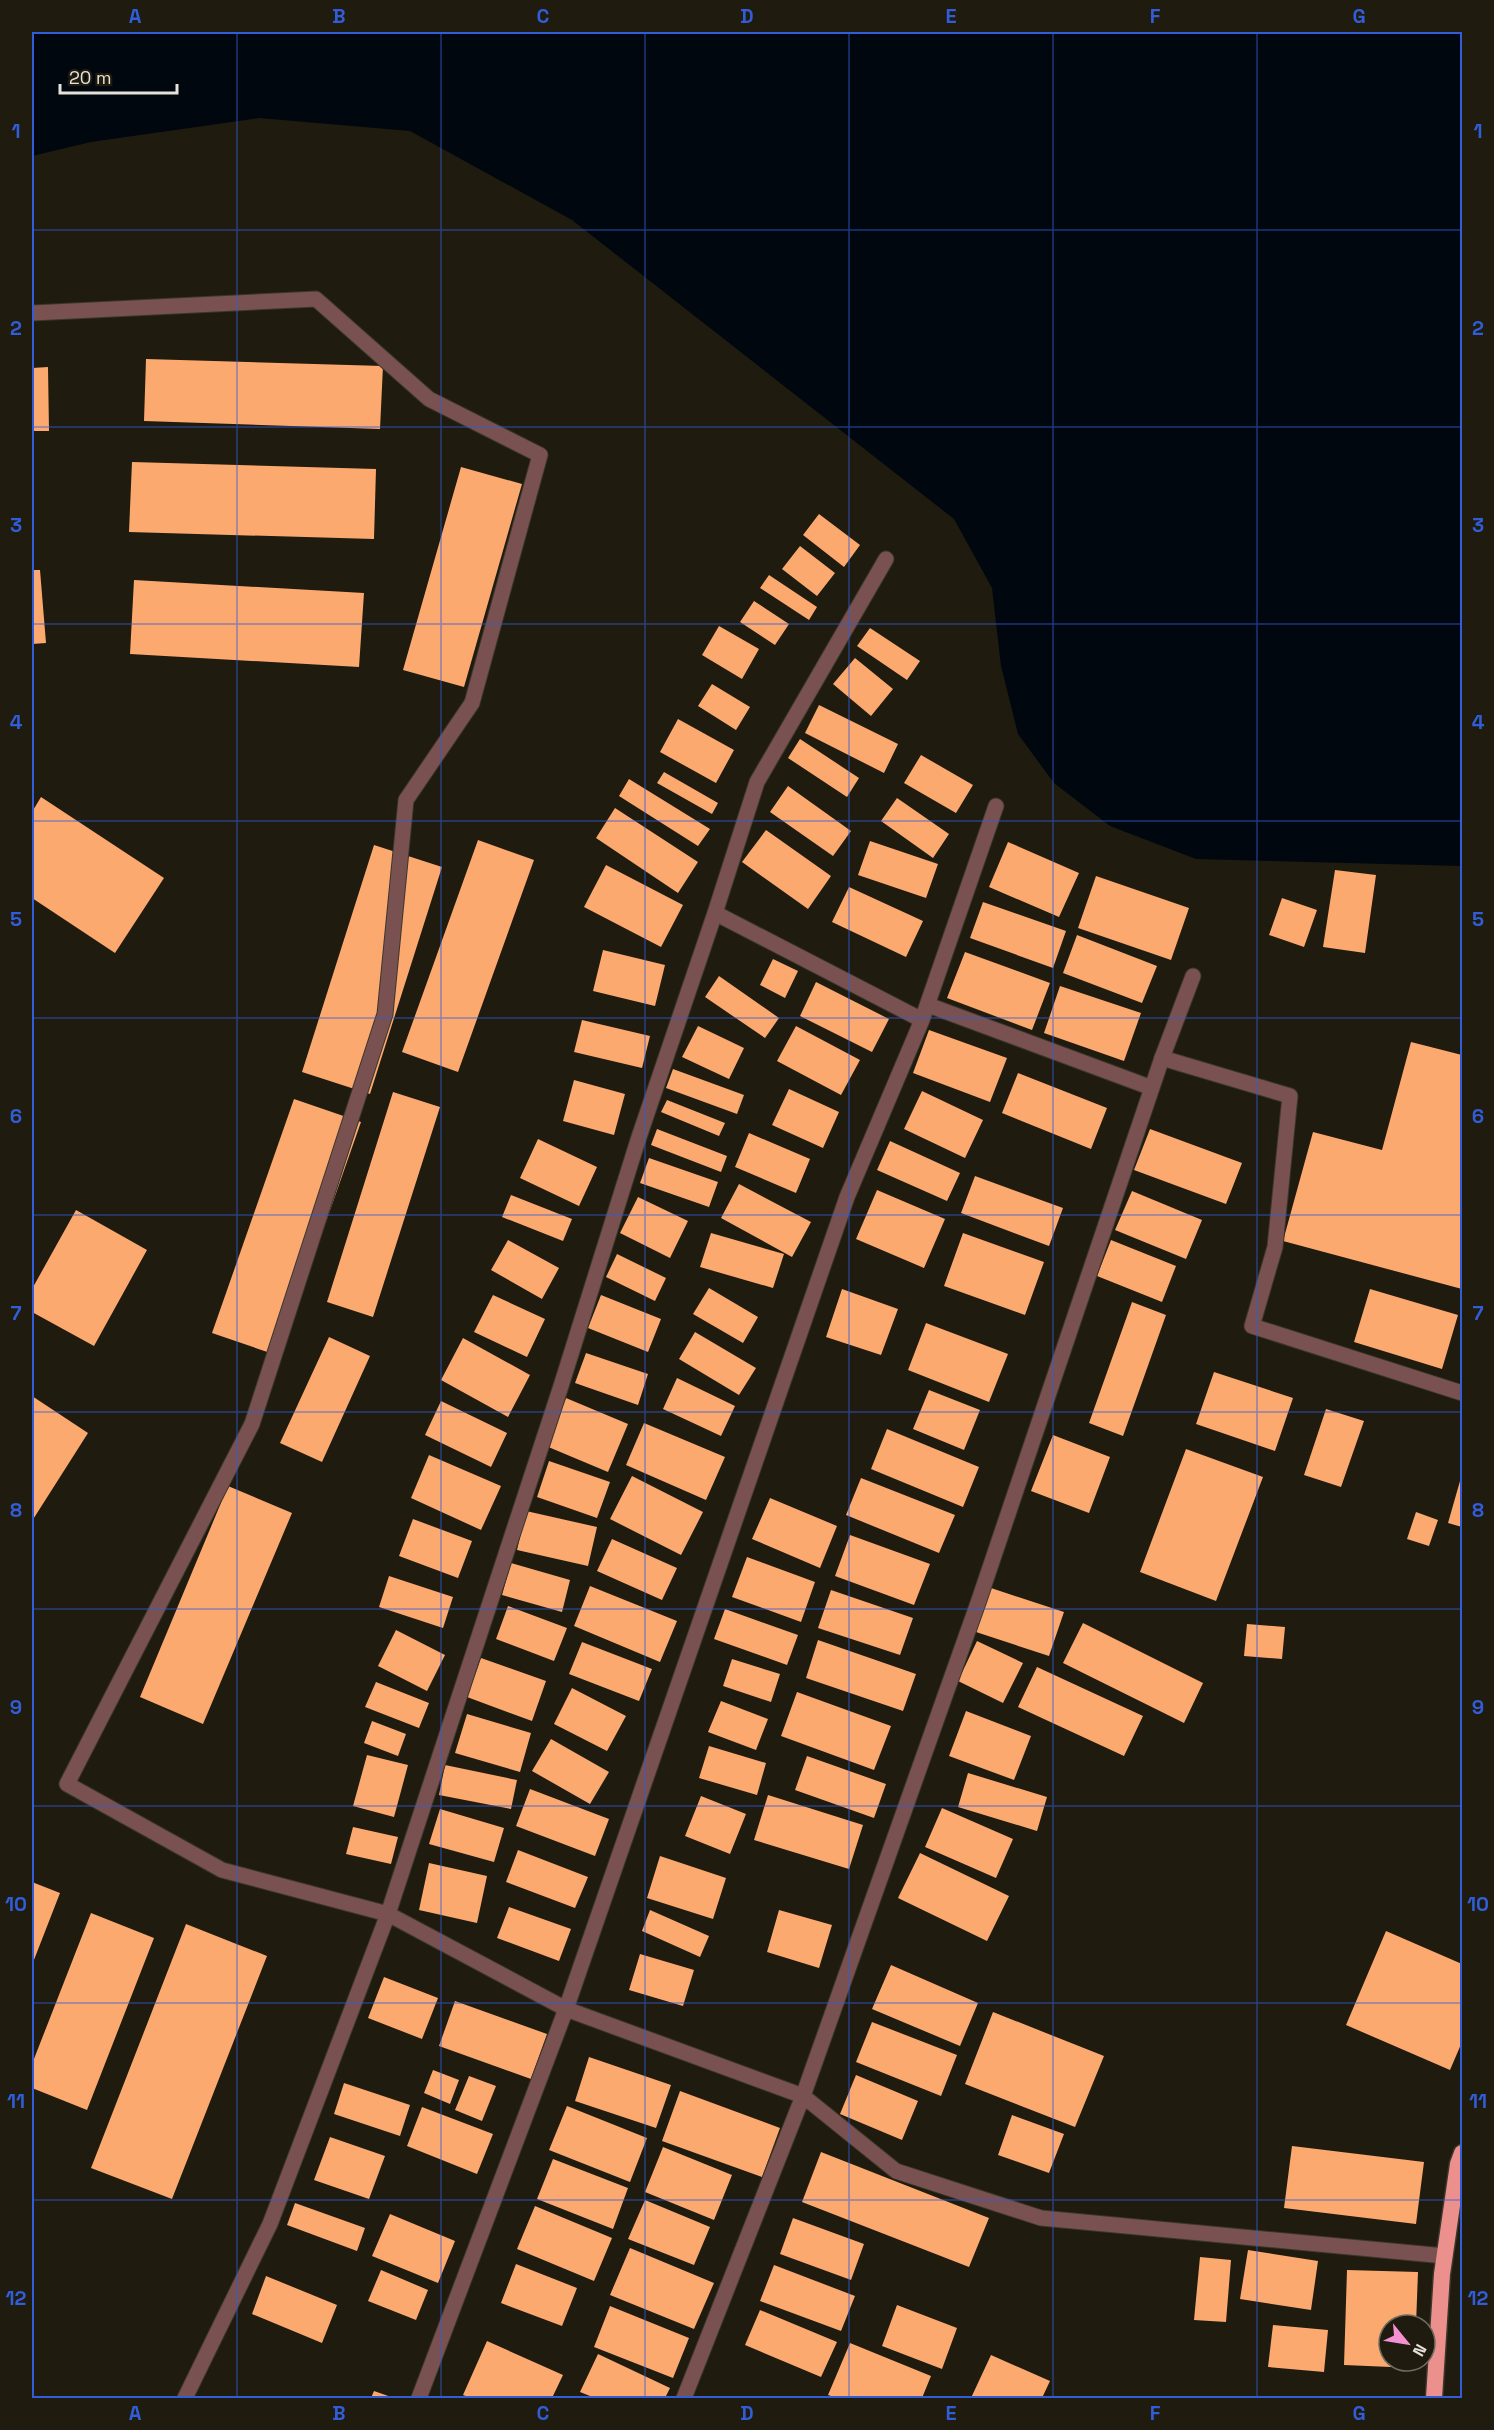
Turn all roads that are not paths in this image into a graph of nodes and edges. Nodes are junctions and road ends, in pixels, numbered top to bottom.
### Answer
1 (32, 313) edge
2 (886, 559) dead end
3 (996, 806) dead end
4 (715, 914) junction
5 (1193, 976) dead end
6 (928, 1005) junction
7 (922, 1020) junction
8 (1162, 1058) junction
9 (1152, 1088) junction
10 (1462, 1393) edge
11 (388, 1914) junction
12 (566, 2009) junction
13 (803, 2096) junction
14 (1462, 2153) edge
15 (1445, 2256) junction
16 (185, 2398) edge
17 (418, 2398) edge
18 (684, 2398) edge
19 (1434, 2398) edge

1 - 11 street
2 - 4 street
3 - 6 street
4 - 7 street
4 - 11 street
5 - 8 street
6 - 7 street
6 - 9 street
7 - 12 street
8 - 9 street
8 - 10 street
9 - 13 street
11 - 12 street
11 - 16 street
12 - 13 street
12 - 17 street
13 - 15 street
13 - 18 street
14 - 15 highway
15 - 19 highway

